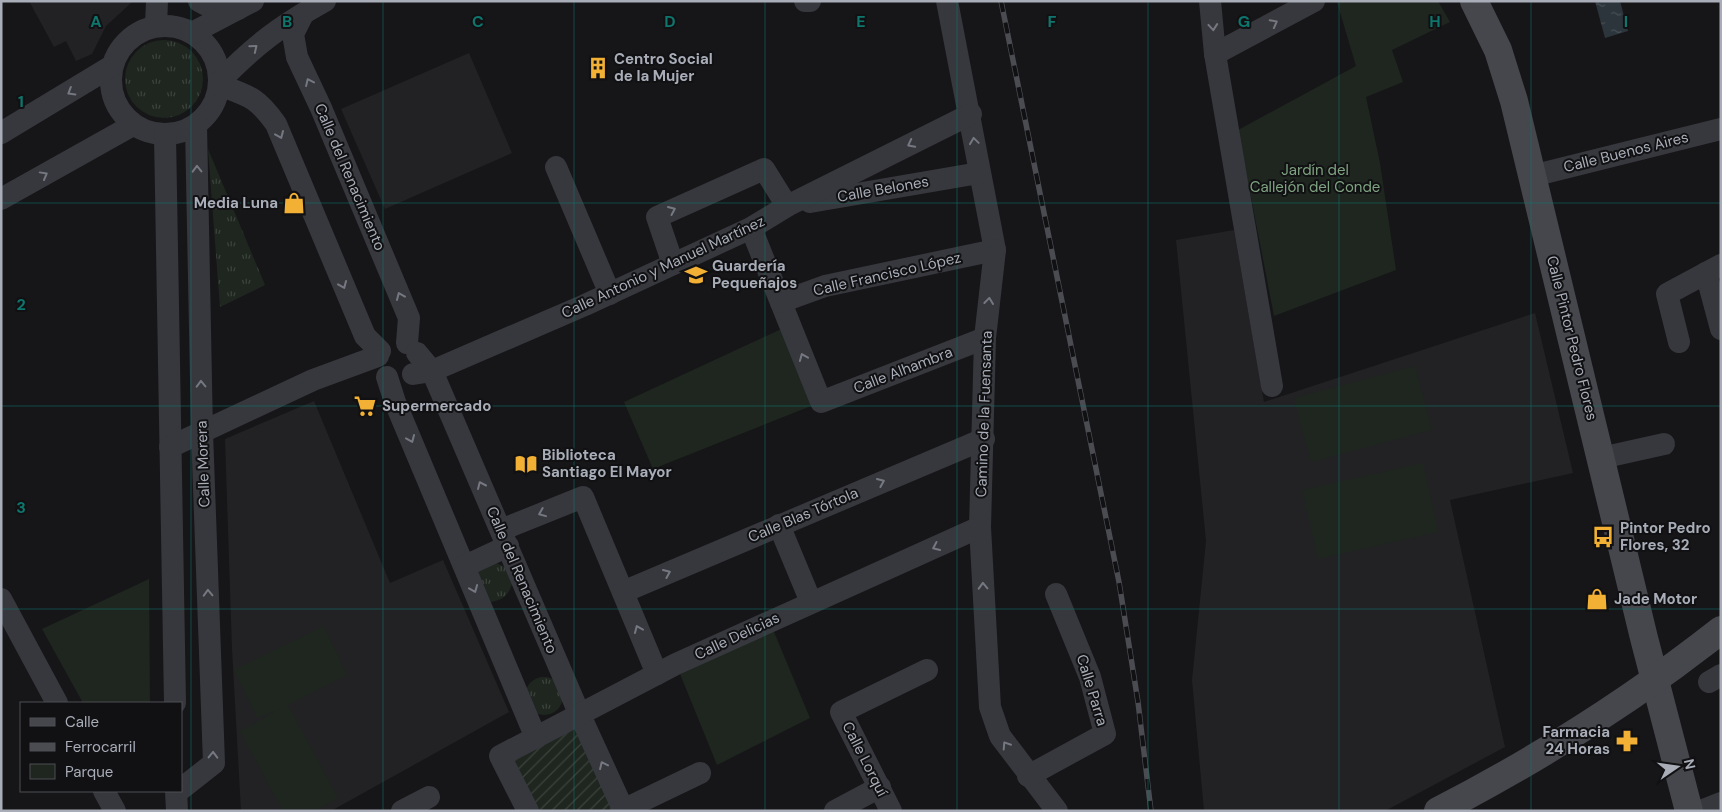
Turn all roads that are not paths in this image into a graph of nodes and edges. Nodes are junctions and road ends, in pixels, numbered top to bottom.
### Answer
1 (157, 1) edge
2 (187, 1) edge
3 (199, 1) edge
4 (325, 1) edge
5 (805, 1) edge
6 (810, 1) edge
7 (947, 1) edge
8 (1210, 1) edge
9 (1314, 1) edge
10 (1474, 1) edge
11 (246, 5) edge
12 (303, 14) junction
13 (156, 26) junction
14 (190, 32) junction
15 (1215, 54) junction
16 (112, 66) junction
17 (219, 83) junction
18 (971, 114) junction
19 (133, 125) junction
20 (196, 125) junction
21 (1721, 129) edge
22 (1, 133) edge
23 (165, 135) junction
24 (556, 167) dead end
25 (979, 173) junction
26 (1532, 176) junction
27 (1, 199) edge
28 (787, 206) junction
29 (751, 228) junction
30 (995, 250) junction
31 (673, 264) junction
32 (1713, 269) edge
33 (610, 294) junction
34 (781, 302) junction
35 (1721, 329) edge
36 (985, 338) junction
37 (1679, 342) dead end
38 (379, 354) junction
39 (417, 360) junction
40 (387, 377) junction
41 (1272, 386) dead end
42 (202, 432) junction
43 (984, 439) junction
44 (1664, 444) dead end
45 (170, 447) junction
46 (1601, 458) junction
47 (779, 526) junction
48 (980, 528) junction
49 (505, 538) junction
50 (465, 566) junction
51 (623, 592) junction
52 (1056, 594) dead end
53 (1, 599) edge
54 (811, 602) junction
55 (1721, 630) edge
56 (927, 670) dead end
57 (657, 674) junction
58 (1655, 680) junction
59 (56, 702) edge
60 (175, 702) edge
61 (579, 713) junction
62 (536, 738) junction
63 (700, 772) dead end
64 (1028, 776) junction
65 (880, 787) junction
66 (182, 791) edge
67 (105, 792) edge
68 (429, 797) dead end
69 (1721, 803) edge
70 (622, 810) edge
71 (115, 811) edge
72 (402, 811) edge
73 (528, 811) edge
74 (835, 811) edge
75 (890, 811) edge
76 (1057, 811) edge
77 (1438, 811) edge
78 (1689, 811) edge
79 (1700, 811) edge

1 - 13 street
2 - 14 street
3 - 11 street
4 - 12 street
5 - 6 street
7 - 18 street, Camino de la Fuensanta
8 -> 15 street
15 -> 9 street
10 - 26 main road, Calle Pintor Pedro Flores
11 - 14 street
17 -> 12 street
39 -> 12 street, Calle del Renacimiento
13 - 14 street
13 - 16 street
14 - 17 street
15 - 41 street
16 - 19 street
16 -> 22 street
17 - 20 street
17 -> 38 street
25 -> 18 street, Camino de la Fuensanta
18 -> 28 street, Calle Antonio y Manuel Martínez
19 - 23 street
27 -> 19 street
20 - 23 street
42 -> 20 street, Calle Morera
21 - 26 street, Calle Buenos Aires
23 - 45 street
24 - 33 street
25 - 28 street, Calle Belones
25 - 30 street, Camino de la Fuensanta
26 - 46 main road, Calle Pintor Pedro Flores
28 - 29 street, Calle Antonio y Manuel Martínez
31 -> 28 street
29 - 31 street, Calle Antonio y Manuel Martínez
29 - 34 street
30 - 34 street, Calle Francisco López
36 -> 30 street, Camino de la Fuensanta
31 - 33 street, Calle Antonio y Manuel Martínez
32 - 35 street
32 - 37 street
33 - 39 street, Calle Antonio y Manuel Martínez
36 -> 34 street, Calle Alhambra
36 - 43 street, Camino de la Fuensanta
38 - 39 street
38 - 40 street
38 - 42 street
39 - 40 street
49 -> 39 street, Calle del Renacimiento
40 -> 50 street
42 - 45 street
66 -> 42 street, Calle Morera
47 -> 43 street, Calle Blas Tórtola
43 - 48 street, Camino de la Fuensanta
44 - 46 street
45 - 60 street
46 - 58 main road, Calle Pintor Pedro Flores
51 -> 47 street, Calle Blas Tórtola
47 - 54 street
48 -> 54 street, Calle Delicias
64 -> 48 street, Camino de la Fuensanta
49 - 50 street
51 -> 49 street
49 - 61 street, Calle del Renacimiento
50 -> 62 street
57 -> 51 street
52 - 64 street, Calle Parra
53 - 59 street
54 - 57 street, Calle Delicias
55 - 58 main road
56 - 65 street, Calle Lorquí
57 - 61 street, Calle Delicias
58 - 77 main road
58 - 78 main road, Calle Pintor Pedro Flores
61 - 62 street, Calle Delicias
70 -> 61 street, Calle del Renacimiento
62 - 73 street, Calle Delicias
63 - 70 street
64 - 76 street, Camino de la Fuensanta
65 - 74 street
65 - 75 street, Calle Lorquí
67 - 71 street
68 - 72 street
69 - 79 street

